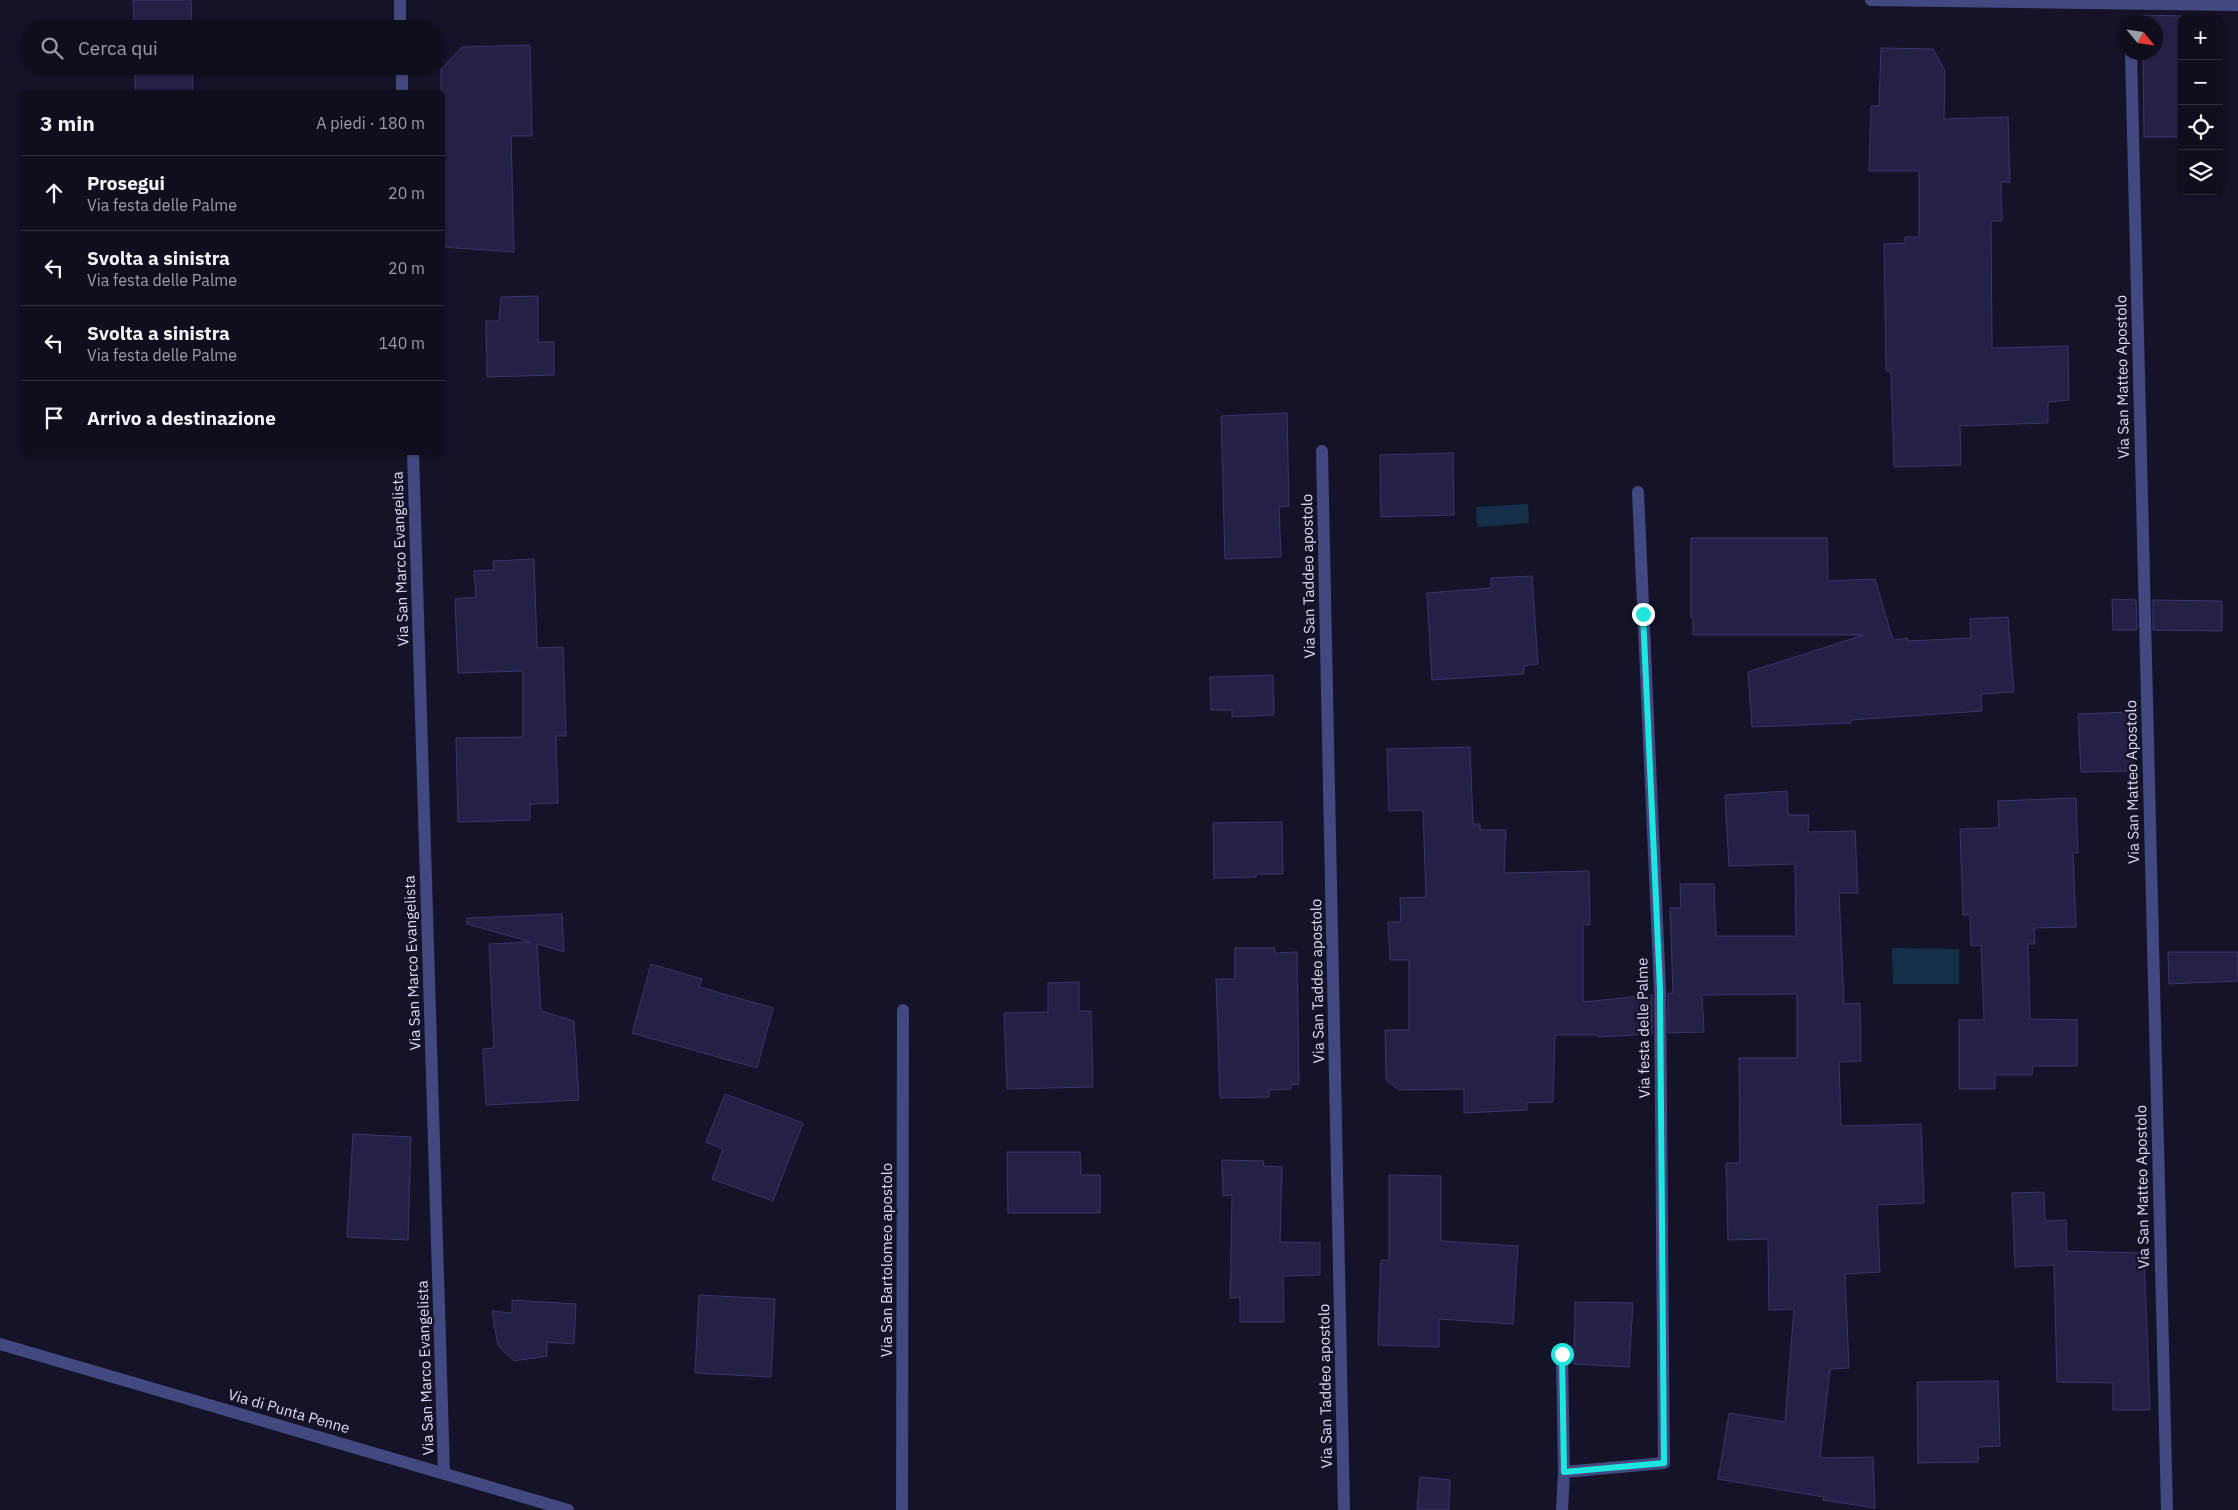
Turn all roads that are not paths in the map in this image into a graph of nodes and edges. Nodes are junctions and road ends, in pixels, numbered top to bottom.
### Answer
1 (400, 0) edge
2 (1871, 0) edge
3 (1919, 0) edge
4 (2238, 5) edge
5 (400, 20) edge
6 (2130, 60) edge
7 (402, 75) edge
8 (402, 90) edge
9 (1322, 451) dead end
10 (413, 455) edge
11 (1638, 492) dead end
12 (903, 1010) dead end
13 (0, 1344) edge
14 (1562, 1354) dead end
15 (1564, 1472) junction
16 (444, 1474) junction
17 (568, 1510) edge
18 (902, 1510) edge
19 (1344, 1510) edge
20 (1562, 1510) edge
21 (2167, 1510) edge

1 - 5 street
2 - 3 street
3 - 4 street
6 - 21 street, Via San Matteo Apostolo
7 - 8 street
9 - 19 street, Via San Taddeo apostolo
10 - 16 street, Via San Marco Evangelista
11 - 15 street, Via festa delle Palme
12 - 18 street, Via San Bartolomeo apostolo
13 - 16 street, Via di Punta Penne
14 - 15 street
15 - 20 street
16 - 17 street, Via di Punta Penne

